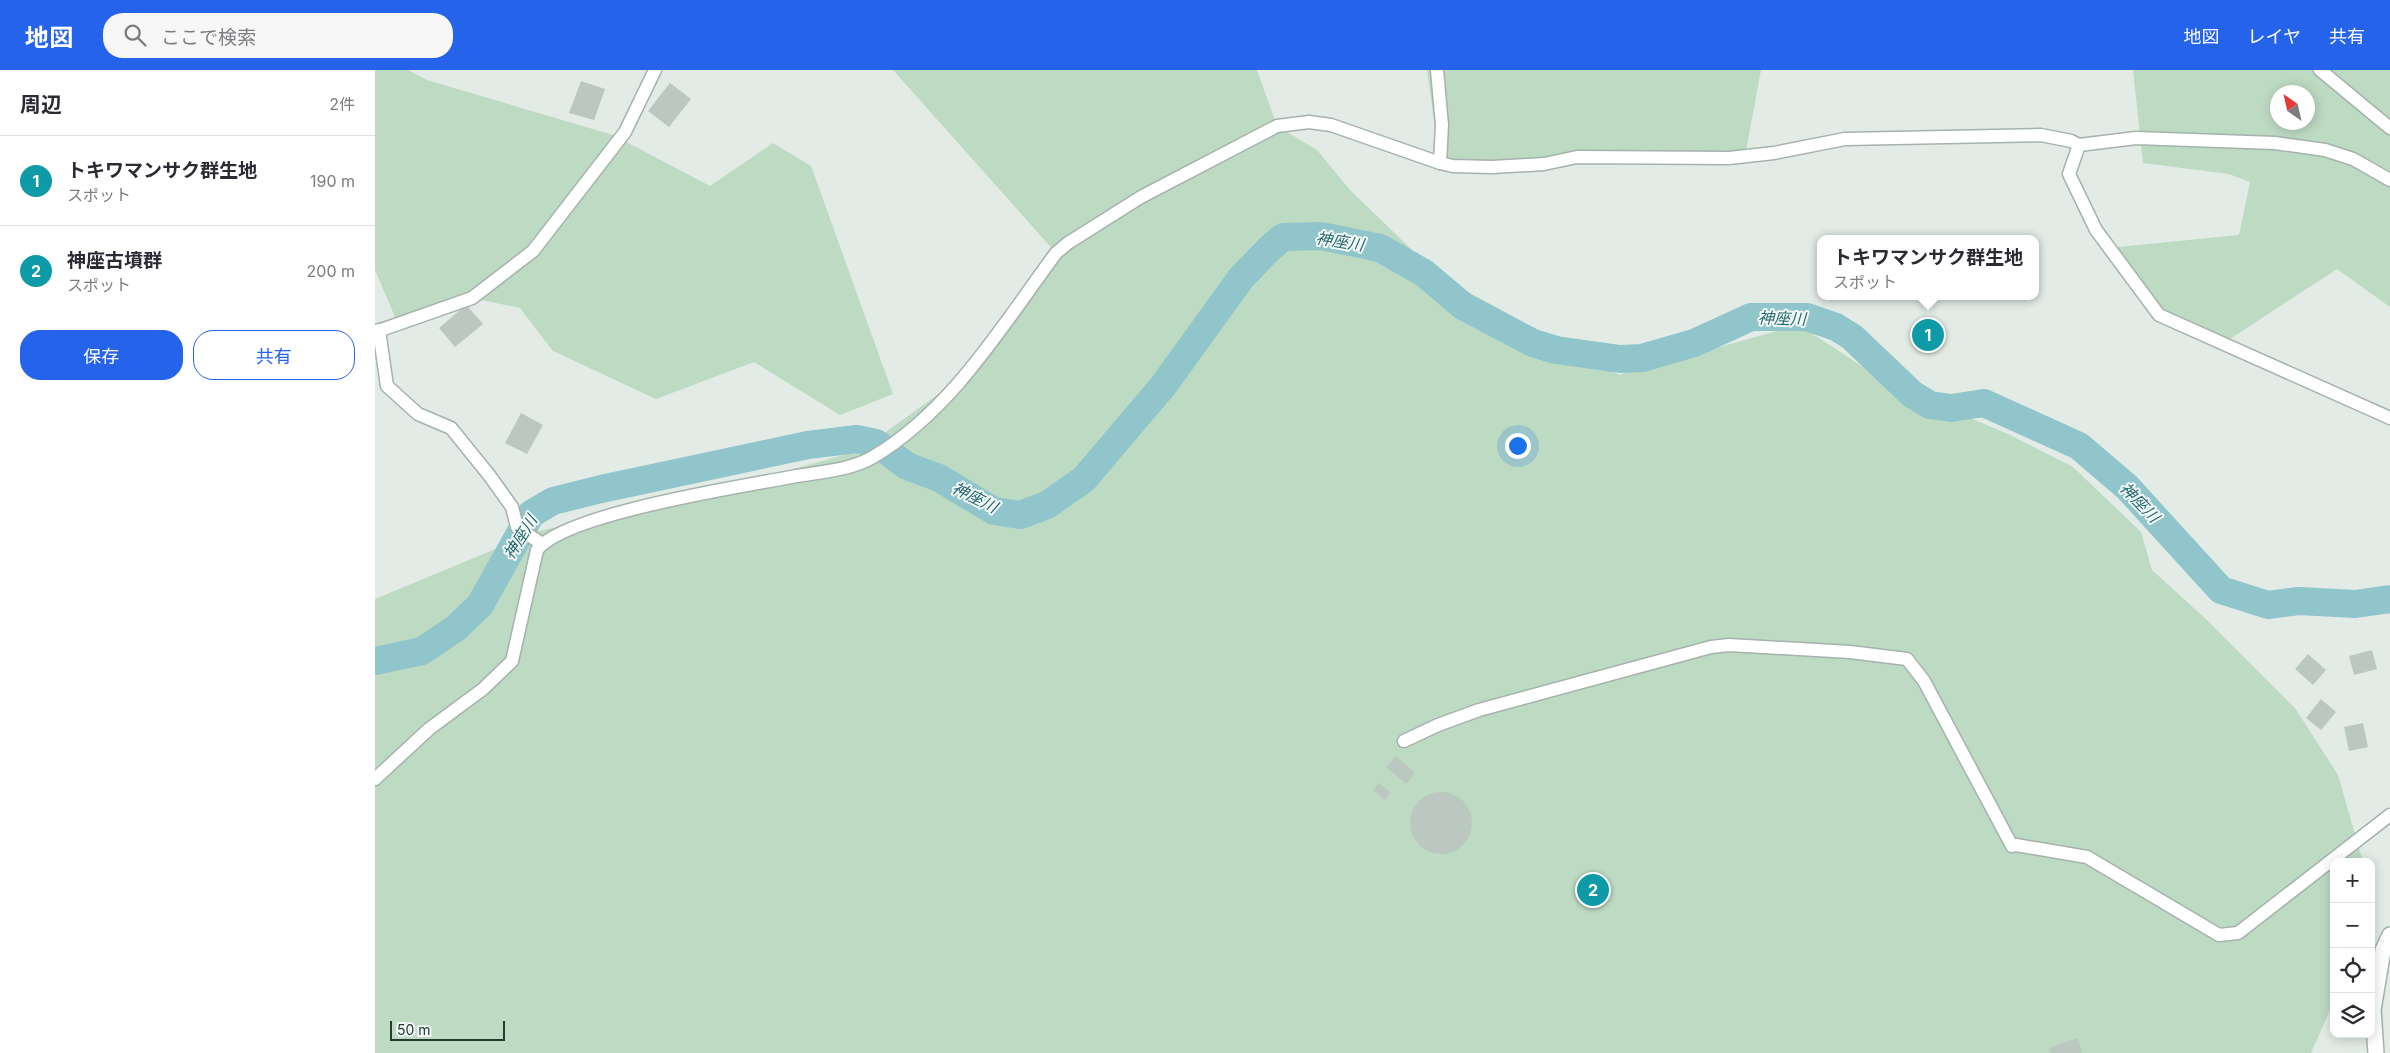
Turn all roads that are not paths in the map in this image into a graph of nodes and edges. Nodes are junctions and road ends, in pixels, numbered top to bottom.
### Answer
1 (655, 70) edge
2 (1437, 70) edge
3 (2320, 70) edge
4 (2390, 128) edge
5 (2079, 146) junction
6 (1439, 163) junction
7 (2390, 180) edge
8 (377, 331) edge
9 (2390, 418) edge
10 (542, 544) junction
11 (1404, 741) dead end
12 (375, 779) edge
13 (2390, 815) edge
14 (2390, 935) edge
15 (2376, 1053) edge

1 - 8 street
2 - 6 street
3 - 4 street
5 - 6 street
5 - 7 street
5 - 9 street
6 - 10 street
8 - 10 street
10 - 12 street
11 - 13 street
14 - 15 main road

